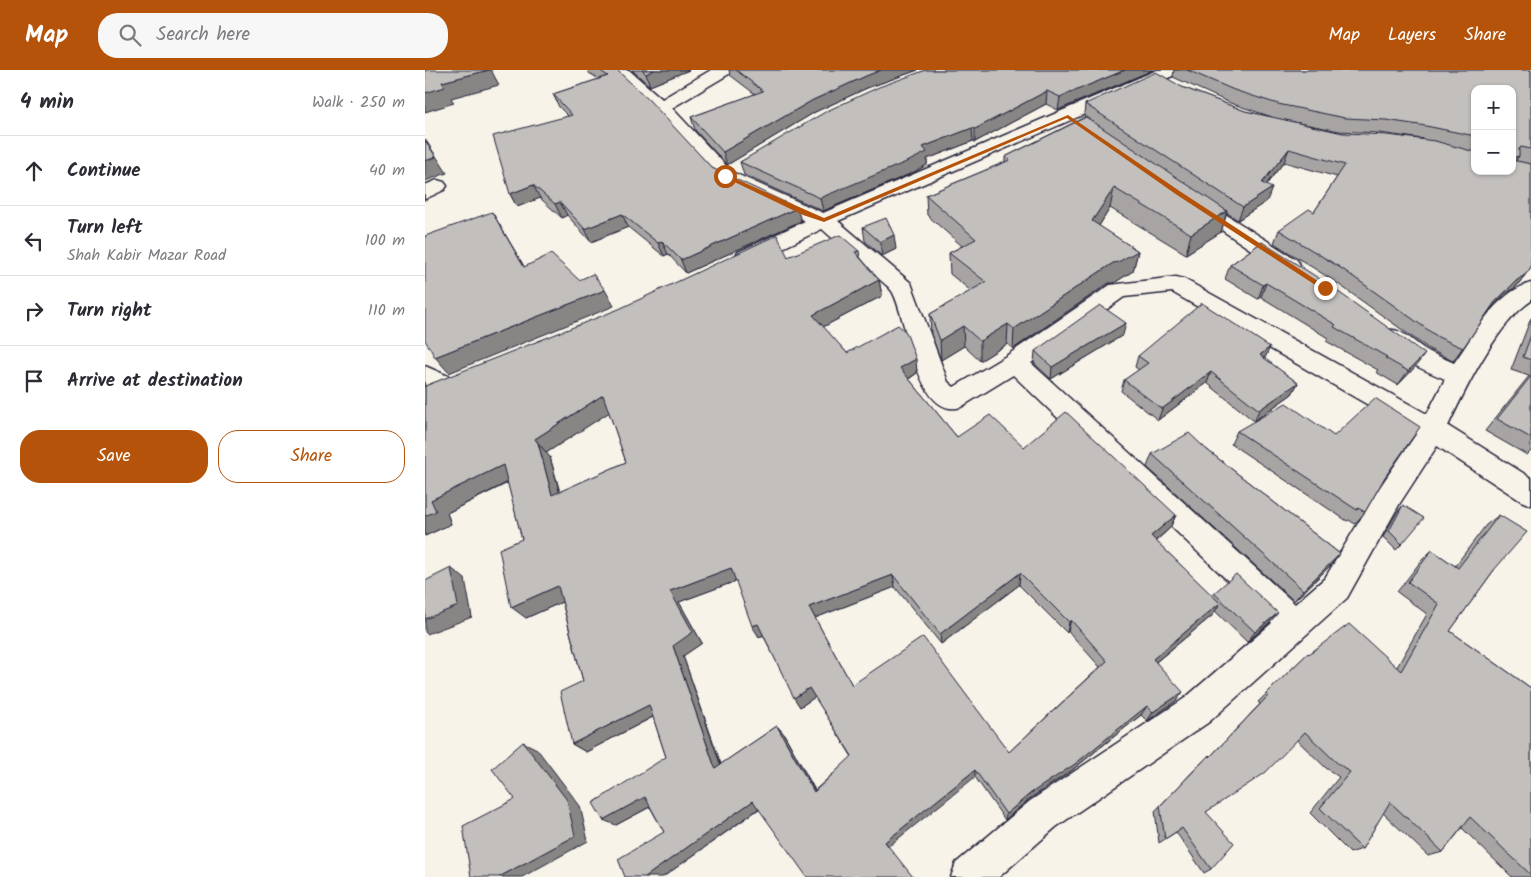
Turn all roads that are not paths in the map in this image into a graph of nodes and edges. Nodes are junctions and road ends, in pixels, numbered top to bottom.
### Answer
1 (619, 70) edge
2 (723, 70) edge
3 (1167, 78) edge
4 (661, 107) junction
5 (1179, 193) edge
6 (824, 220) junction
7 (726, 266) edge
8 (1308, 278) edge
9 (1531, 290) edge
10 (1378, 327) edge
11 (1015, 362) junction
12 (1459, 375) junction
13 (1433, 430) junction
14 (1531, 493) edge
15 (1296, 625) junction
16 (970, 877) edge

1 - 4 street
2 - 4 street
3 - 6 street
4 - 6 street
5 - 8 street
6 - 7 street
6 - 11 street
9 - 12 street
10 - 12 street
11 - 13 street
11 - 15 street
12 - 13 street
13 - 14 street
13 - 15 street
15 - 16 street

